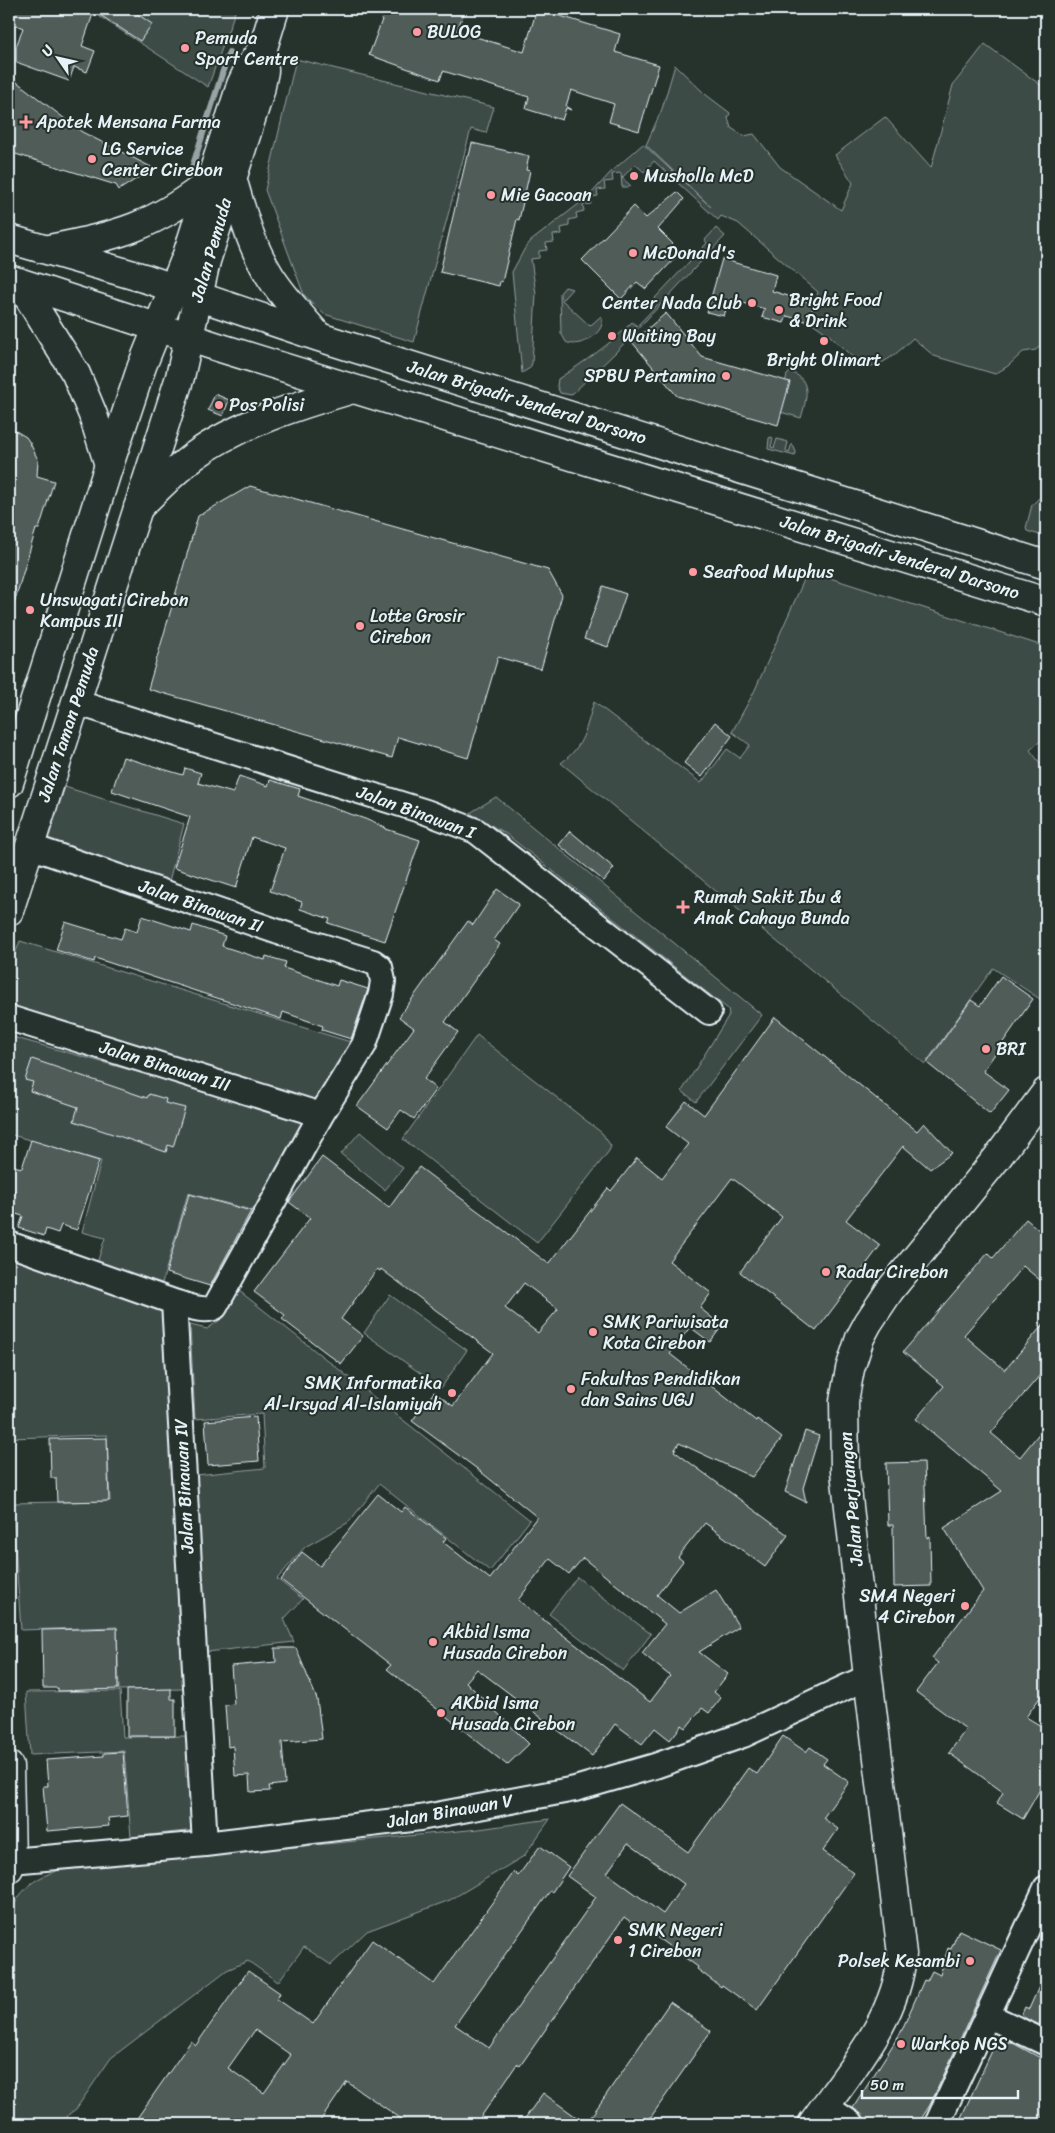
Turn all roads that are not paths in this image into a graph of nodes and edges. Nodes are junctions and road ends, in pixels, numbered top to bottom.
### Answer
1 (275, 9) edge
2 (221, 179) junction
3 (9, 239) edge
4 (45, 250) junction
5 (14, 281) edge
6 (186, 292) junction
7 (158, 326) junction
8 (189, 336) junction
9 (319, 337) junction
10 (353, 389) junction
11 (109, 466) junction
12 (138, 508) junction
13 (1046, 565) edge
14 (1046, 602) edge
15 (34, 703) junction
16 (73, 708) junction
17 (9, 783) edge
18 (29, 846) junction
19 (9, 912) edge
20 (709, 1012) dead end
21 (9, 1018) edge
22 (1046, 1092) edge
23 (321, 1115) junction
24 (9, 1244) edge
25 (174, 1302) junction
26 (868, 1677) junction
27 (9, 1766) edge
28 (205, 1844) junction
29 (10, 1864) edge
30 (1046, 1888) edge
31 (987, 2015) junction
32 (1046, 2043) edge
33 (819, 2115) edge
34 (852, 2124) edge
35 (937, 2124) edge

1 - 2 main road, Jalan Pemuda
2 - 4 main road
2 - 6 main road, Jalan Pemuda
2 - 9 main road
3 - 4 main road, Jalan Brigadir Jenderal Darsono
4 - 6 main road, Jalan Brigadir Jenderal Darsono
5 - 7 main road, Jalan Brigadir Jenderal Darsono
5 - 11 main road
6 - 7 main road, Jalan Pemuda
6 - 8 main road, Jalan Pemuda
6 - 9 main road, Jalan Brigadir Jenderal Darsono
7 - 8 main road, Jalan Brigadir Jenderal Darsono
7 - 11 main road
8 - 10 main road, Jalan Brigadir Jenderal Darsono
8 - 12 main road, Jalan Taman Pemuda
9 - 13 main road, Jalan Brigadir Jenderal Darsono
10 - 12 main road
10 - 14 main road, Jalan Brigadir Jenderal Darsono
11 - 15 main road
12 - 16 main road, Jalan Taman Pemuda
15 - 16 main road
15 - 17 main road
16 - 18 main road, Jalan Taman Pemuda
16 - 20 street, Jalan Binawan I
18 - 19 main road, Jalan Taman Pemuda
18 - 23 street, Jalan Binawan II
21 - 23 street, Jalan Binawan III
22 - 26 main road, Jalan Perjuangan
23 - 25 street
24 - 25 street
25 - 28 street, Jalan Binawan IV
26 - 28 street, Jalan Binawan V
26 - 33 main road, Jalan Perjuangan
27 - 29 main road
28 - 29 street, Jalan Binawan V
30 - 31 street
31 - 32 street
31 - 35 street
33 - 34 street

